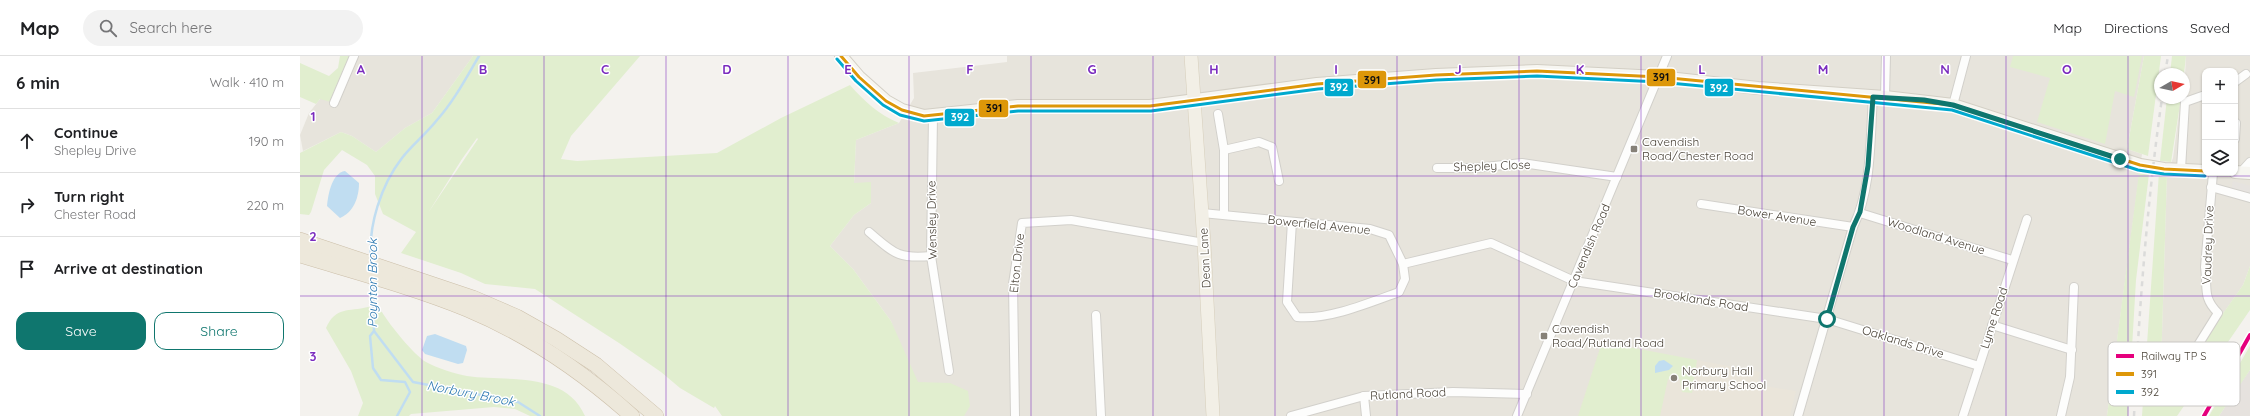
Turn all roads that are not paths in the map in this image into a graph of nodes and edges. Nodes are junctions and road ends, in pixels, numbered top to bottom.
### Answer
1 (354, 56) edge
2 (841, 56) edge
3 (1191, 56) edge
4 (1667, 56) edge
5 (1886, 56) edge
6 (1966, 56) edge
7 (2246, 74) dead end
8 (1659, 77) junction
9 (2238, 80) edge
10 (2202, 96) edge
11 (1879, 97) junction
12 (1194, 101) junction
13 (334, 103) dead end
14 (1953, 105) junction
15 (1218, 114) dead end
16 (933, 116) junction
17 (1224, 150) junction
18 (2250, 162) edge
19 (1437, 168) dead end
20 (2181, 169) junction
21 (2202, 171) edge
22 (2242, 172) edge
23 (2213, 176) edge
24 (1617, 177) junction
25 (1279, 181) dead end
26 (2211, 187) junction
27 (2250, 198) edge
28 (1701, 204) dead end
29 (1860, 212) junction
30 (1202, 213) junction
31 (1224, 214) junction
32 (2027, 220) dead end
33 (1292, 222) junction
34 (1853, 227) junction
35 (869, 232) dead end
36 (300, 240) edge
37 (1204, 243) junction
38 (300, 255) edge
39 (931, 256) junction
40 (2012, 260) junction
41 (352, 263) junction
42 (1403, 264) junction
43 (396, 277) junction
44 (1574, 281) junction
45 (2074, 287) dead end
46 (1096, 314) dead end
47 (1827, 319) junction
48 (1992, 325) junction
49 (2200, 342) edge
50 (2072, 350) junction
51 (1979, 366) junction
52 (949, 372) dead end
53 (1526, 394) junction
54 (1364, 396) junction
55 (632, 416) edge
56 (656, 416) edge
57 (1015, 416) edge
58 (1101, 416) edge
59 (1213, 416) edge
60 (1291, 416) edge
61 (1366, 416) edge
62 (1517, 416) edge
63 (1798, 416) edge
64 (1963, 416) edge
65 (2062, 416) edge

1 - 13 street
2 - 16 street
3 - 12 main road, Dean Lane
4 - 8 street, Cavendish Road
5 - 11 street
6 - 14 street
7 - 9 street
8 - 11 street
8 - 12 street
8 - 24 street, Cavendish Road
10 - 20 street
11 - 14 street
11 - 29 street
12 - 16 street
12 - 30 main road, Dean Lane
14 - 20 street
15 - 17 street
16 - 39 street, Wensley Drive
17 - 25 street
17 - 31 street
18 - 22 street
19 - 24 street, Shepley Close
20 - 21 street
23 - 26 street, Vaudrey Drive
24 - 44 street, Cavendish Road
26 - 27 street
26 - 49 street, Vaudrey Drive
28 - 34 street, Bower Avenue
29 - 34 street
29 - 40 street, Woodland Avenue
30 - 31 street, Bowerfield Avenue
30 - 37 main road, Dean Lane
31 - 33 street, Bowerfield Avenue
32 - 40 street, Lyme Road
33 - 42 street, Bowerfield Avenue
33 - 42 street
34 - 47 street
35 - 39 street
36 - 41 highway
37 - 57 street, Elton Drive
37 - 59 main road, Dean Lane
38 - 41 highway
39 - 52 street, Wensley Drive
40 - 48 street, Lyme Road
41 - 43 highway
42 - 44 street
43 - 55 highway
43 - 56 highway
44 - 47 street, Brooklands Road
44 - 53 street, Cavendish Road
45 - 50 street
46 - 58 street
47 - 51 street, Oaklands Drive
47 - 63 street
48 - 50 street
48 - 51 street, Lyme Road
50 - 65 street
51 - 64 street, Lyme Road
53 - 54 street, Rutland Road
53 - 62 street, Cavendish Road
54 - 60 street, Rutland Road
54 - 61 street

